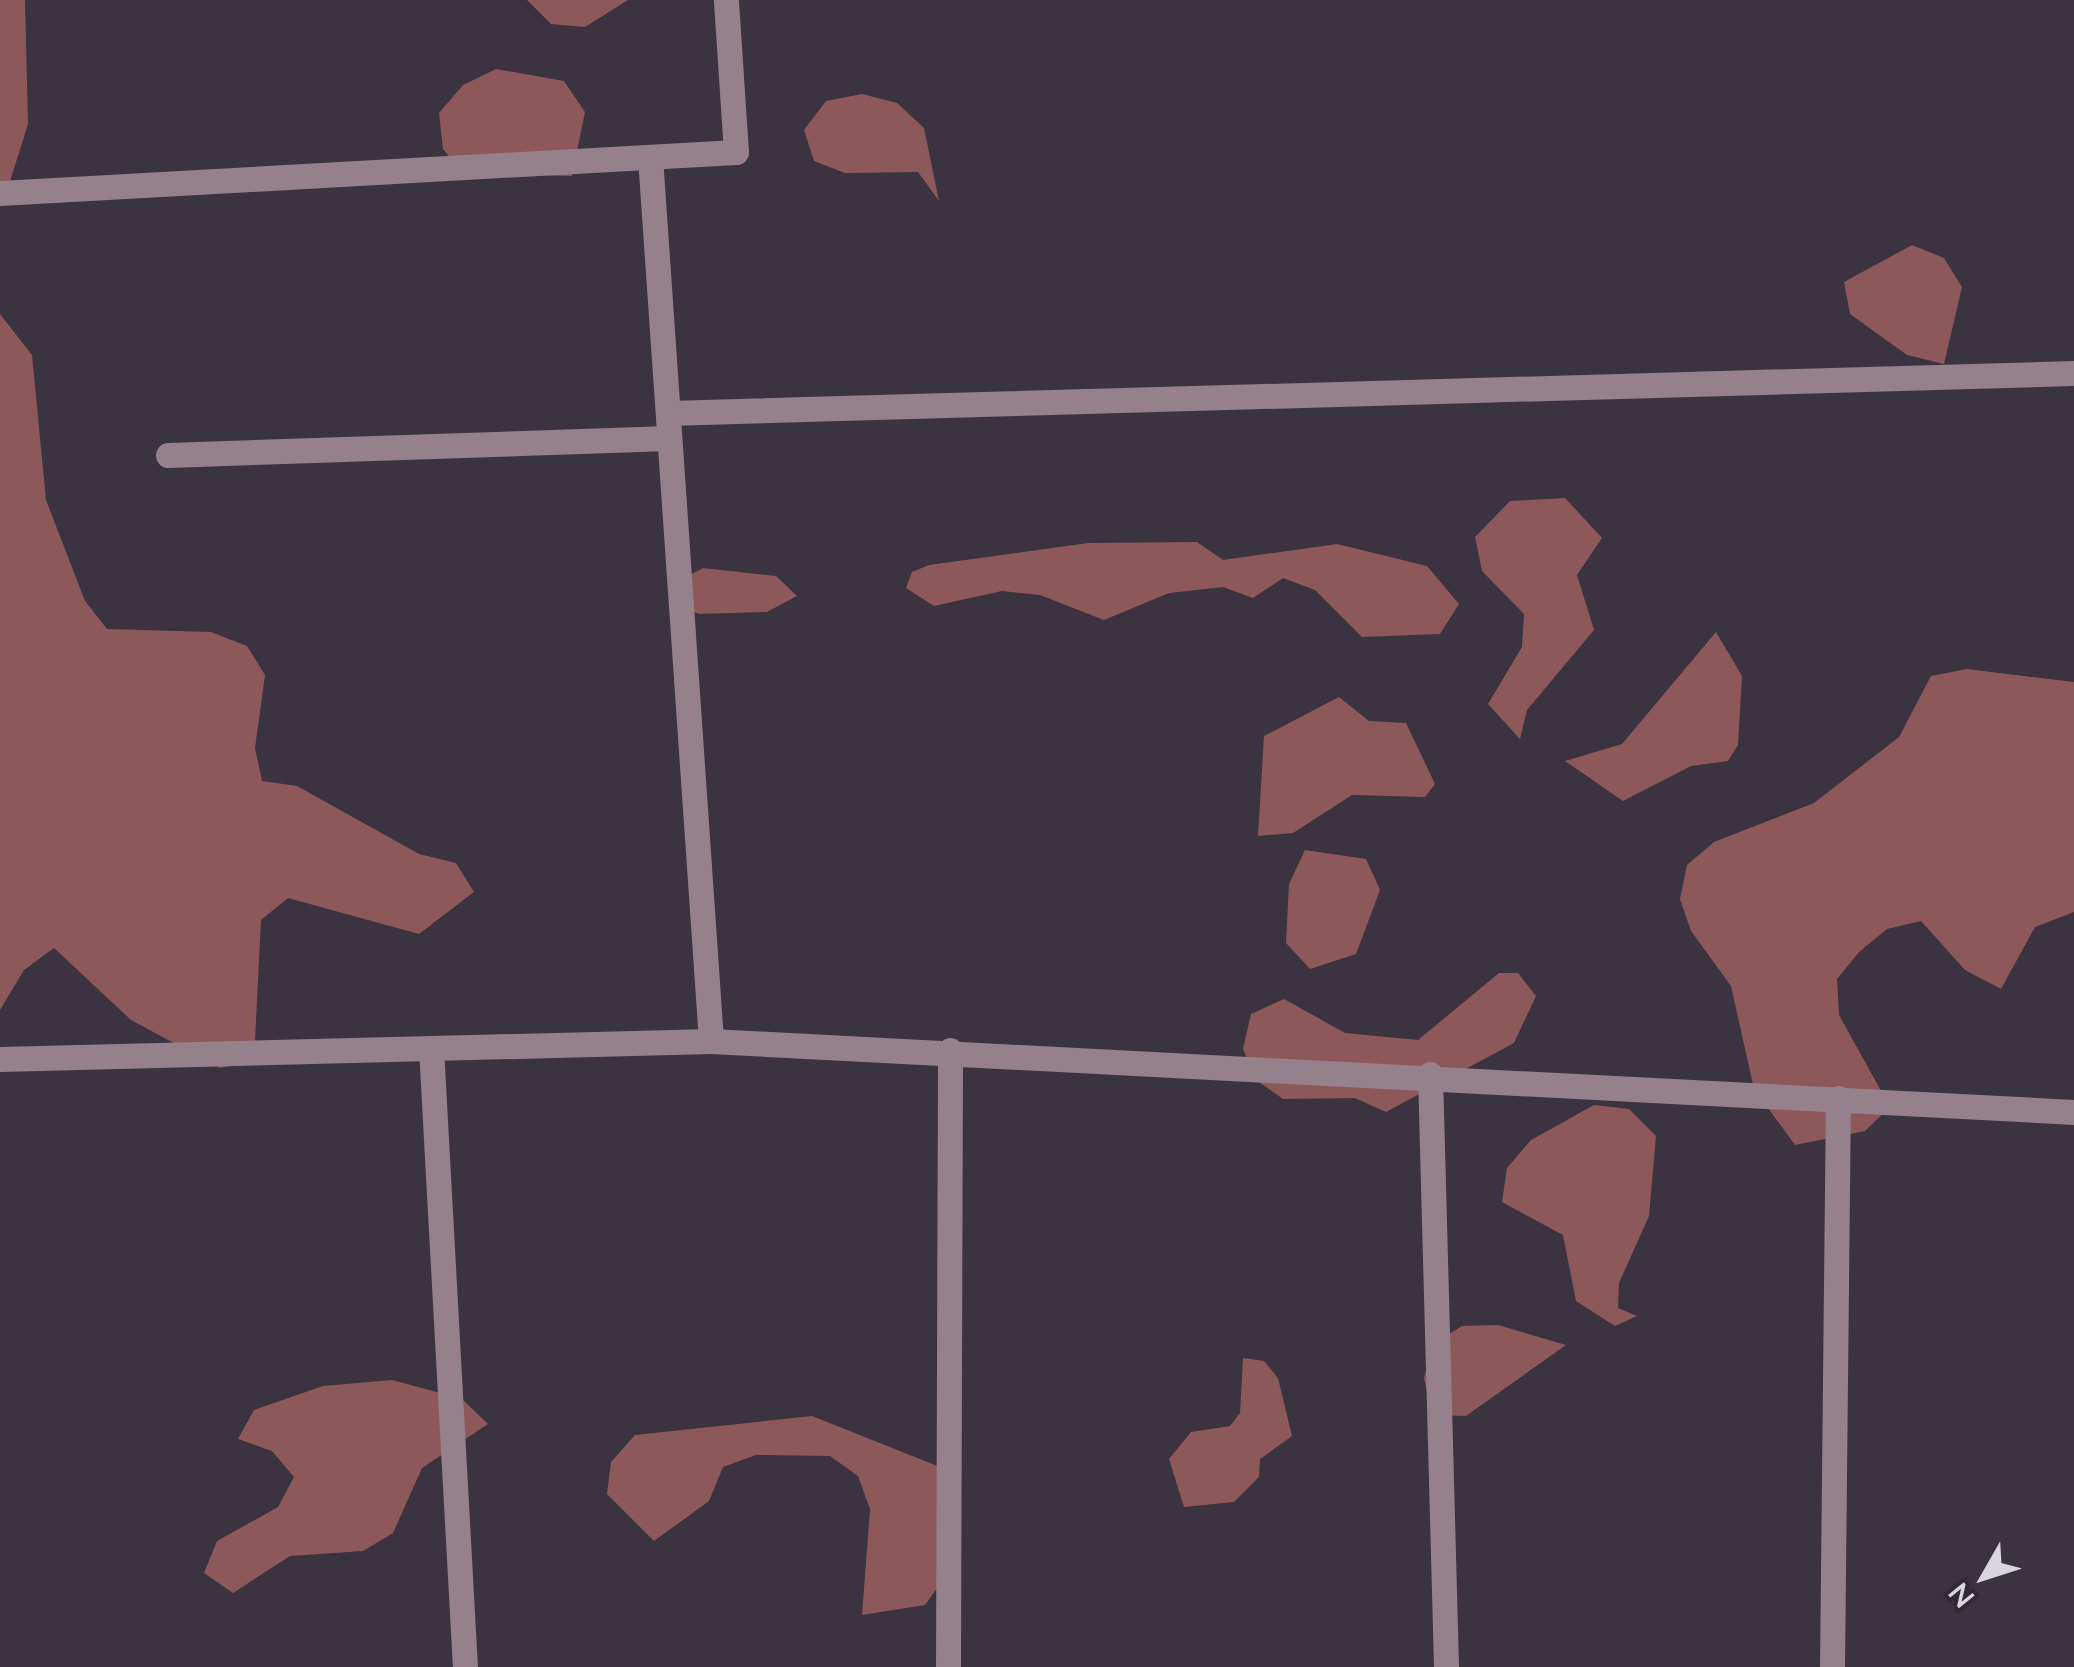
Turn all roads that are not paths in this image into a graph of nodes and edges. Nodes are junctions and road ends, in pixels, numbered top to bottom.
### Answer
1 (726, 0) edge
2 (650, 157) junction
3 (0, 193) edge
4 (2074, 373) edge
5 (668, 425) junction
6 (168, 455) dead end
7 (711, 1041) junction
8 (430, 1048) junction
9 (950, 1050) junction
10 (0, 1059) edge
11 (1430, 1074) junction
12 (1838, 1098) junction
13 (2074, 1112) edge
14 (465, 1667) edge
15 (948, 1667) edge
16 (1446, 1667) edge
17 (1832, 1667) edge

1 - 2 street
2 - 3 street
2 - 5 street
4 - 5 street
5 - 6 street
5 - 7 street
7 - 8 street
7 - 9 street
8 - 10 street
8 - 14 street
9 - 11 street
9 - 15 street
11 - 12 street
11 - 16 street
12 - 13 street
12 - 17 street

